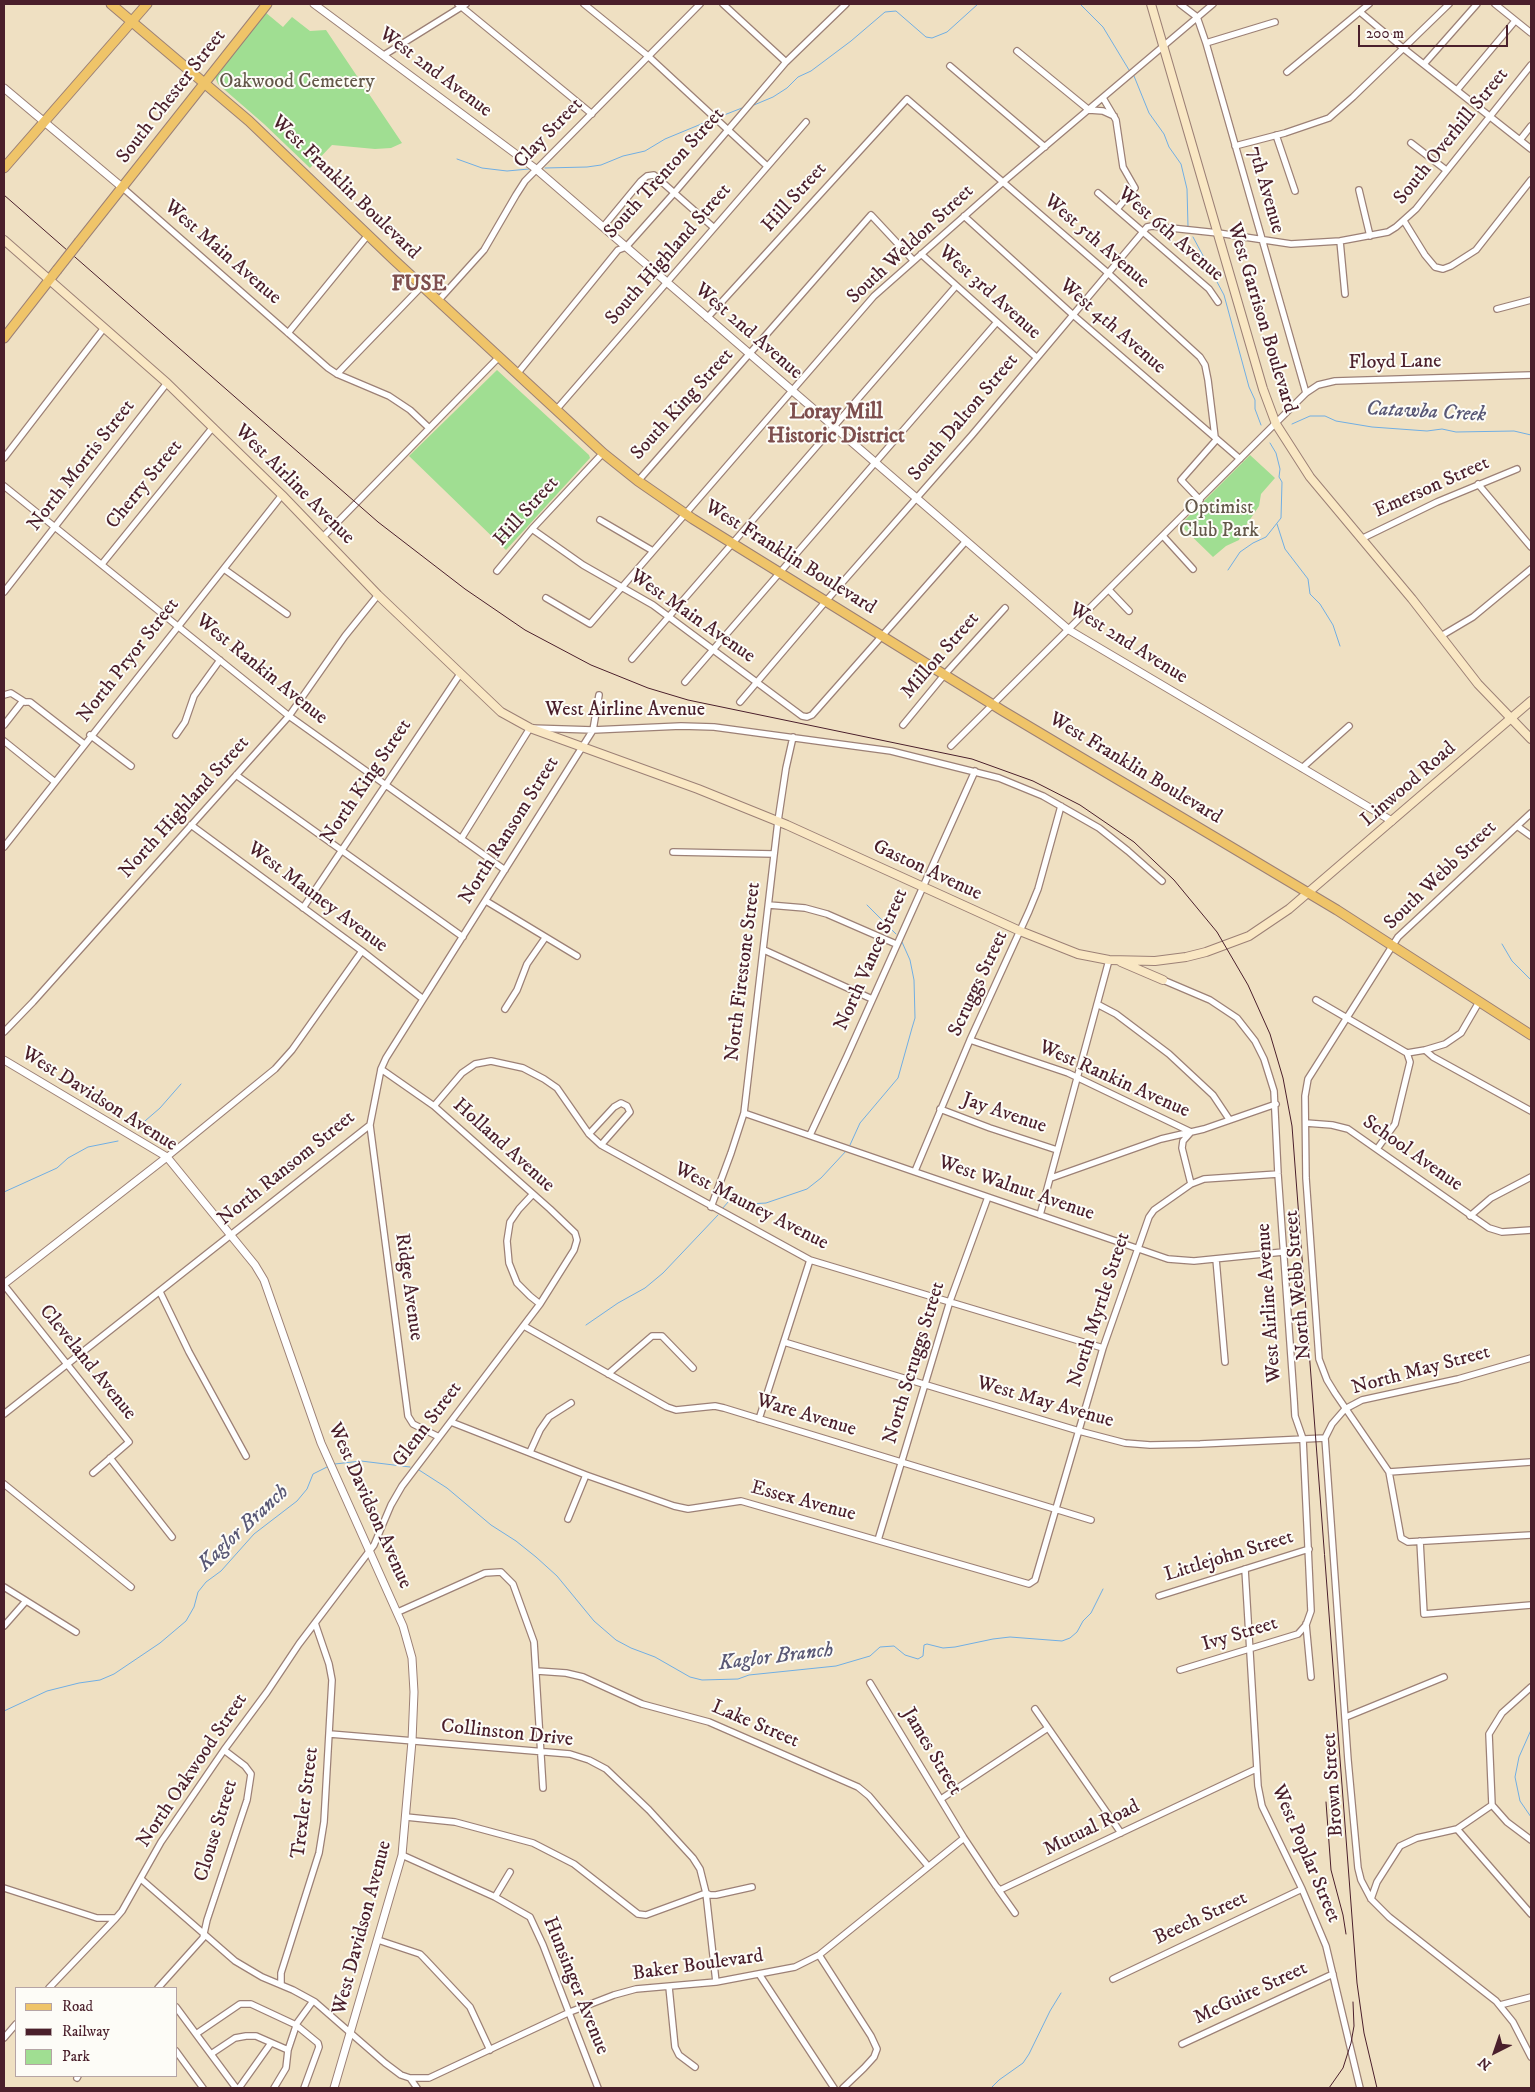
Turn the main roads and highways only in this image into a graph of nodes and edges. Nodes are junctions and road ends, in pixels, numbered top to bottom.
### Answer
1 (111, 4) edge
2 (146, 4) edge
3 (267, 4) edge
4 (1152, 4) edge
5 (132, 21) junction
6 (204, 82) junction
7 (4, 168) edge
8 (4, 240) edge
9 (49, 280) junction
10 (4, 338) edge
11 (1531, 701) edge
12 (1510, 719) junction
13 (530, 728) joint
14 (1531, 739) edge
15 (1308, 893) junction
16 (1112, 960) junction
17 (1160, 961) junction
18 (1146, 962) junction
19 (1153, 976) junction
20 (1531, 1035) edge

1 - 5 main road, West Franklin Boulevard
2 - 5 main road
3 - 6 main road, South Chester Street
4 - 12 main road, West Garrison Boulevard
5 - 6 main road, West Franklin Boulevard
5 - 7 main road
6 - 9 main road, South Chester Street, bridge
6 - 15 main road, West Franklin Boulevard
8 - 9 main road, West Airline Avenue
9 - 10 main road, South Chester Street
9 - 13 main road, West Airline Avenue
11 - 12 main road, Linwood Road
12 - 14 main road, West Garrison Boulevard
12 - 15 main road, Linwood Road
13 - 16 main road, Gaston Avenue
15 - 17 main road, Gaston Avenue
15 - 20 main road, West Franklin Boulevard
16 - 18 main road, Gaston Avenue
16 - 19 main road
17 - 18 main road, Gaston Avenue
17 - 19 main road
18 - 19 main road

